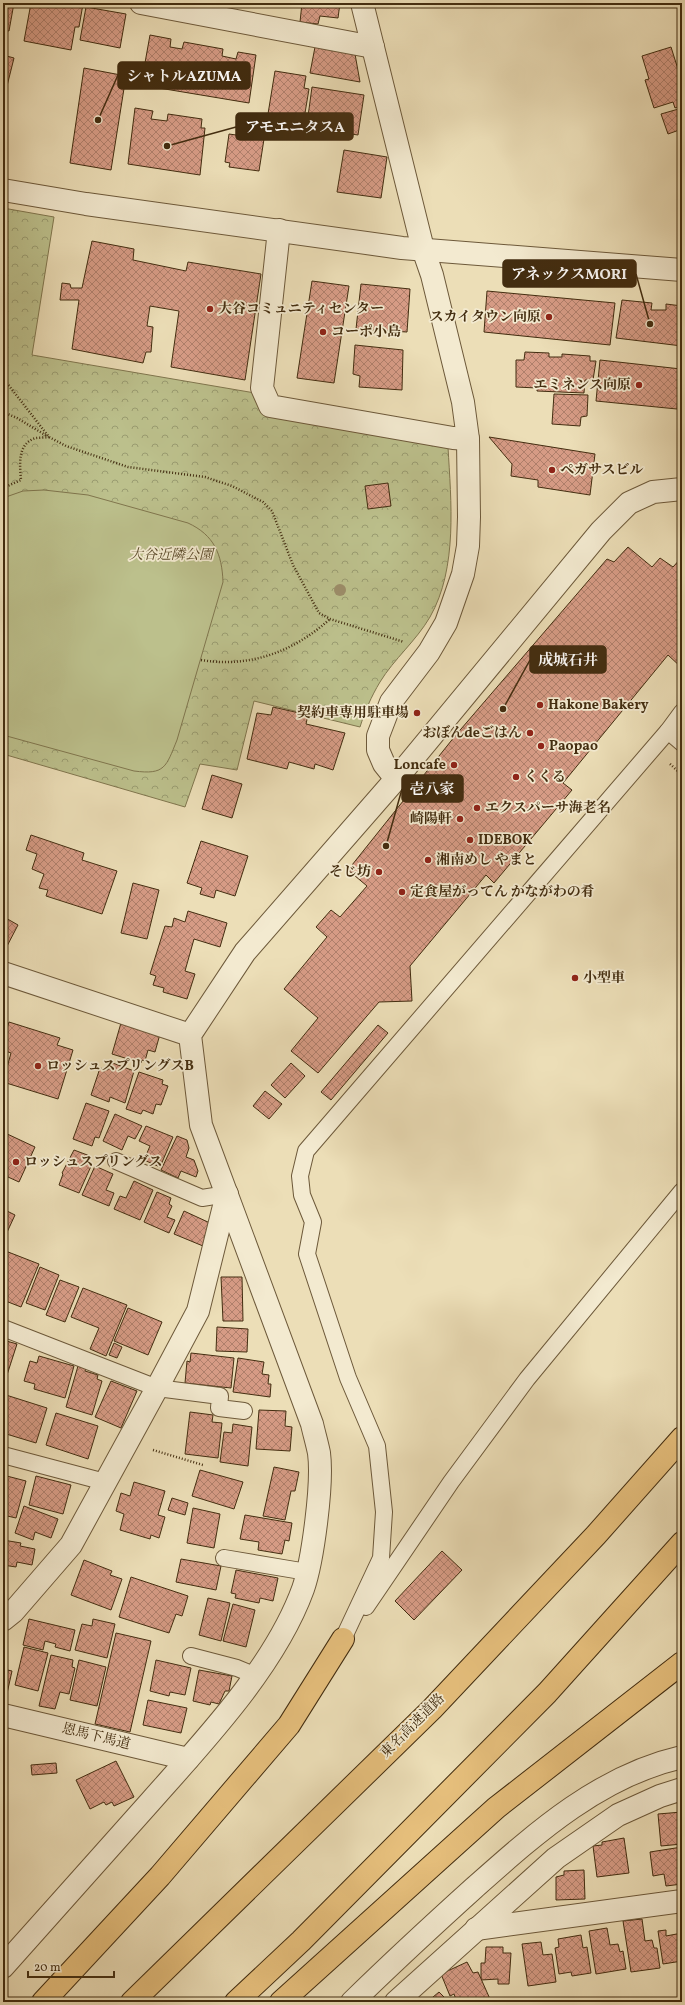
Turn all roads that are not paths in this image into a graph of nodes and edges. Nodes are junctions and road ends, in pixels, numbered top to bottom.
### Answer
1 (141, 3) edge
2 (362, 3) edge
3 (188, 8) edge
4 (373, 47) junction
5 (3, 190) edge
6 (279, 230) junction
7 (423, 249) junction
8 (681, 266) edge
9 (468, 439) junction
10 (682, 489) edge
11 (682, 712) edge
12 (668, 731) junction
13 (682, 744) edge
14 (396, 779) junction
15 (3, 973) edge
16 (190, 1035) junction
17 (116, 1161) dead end
18 (682, 1191) edge
19 (227, 1194) junction
20 (3, 1328) edge
21 (158, 1388) junction
22 (244, 1411) dead end
23 (682, 1438) edge
24 (3, 1455) edge
25 (105, 1482) junction
26 (682, 1543) edge
27 (224, 1558) dead end
28 (308, 1572) junction
29 (3, 1620) edge
30 (343, 1639) junction
31 (191, 1656) dead end
32 (682, 1664) edge
33 (256, 1676) junction
34 (3, 1715) edge
35 (682, 1757) edge
36 (188, 1759) junction
37 (682, 1789) edge
38 (682, 1901) edge
39 (476, 1929) junction
40 (3, 1967) edge
41 (43, 2002) edge
42 (132, 2002) edge
43 (236, 2002) edge
44 (281, 2002) edge
45 (352, 2002) edge
46 (396, 2002) edge

1 - 3 street
2 - 4 street
3 - 4 street
4 - 7 street
5 - 6 street
6 - 7 street
6 - 9 street
7 - 8 street
7 - 9 street
9 - 14 street
10 - 14 street
11 - 12 lane
12 - 13 lane
12 - 30 lane
14 - 16 street
15 - 16 street
16 - 19 street
17 - 19 lane
18 - 30 lane
19 - 21 street
19 - 28 street
20 - 21 lane
21 - 22 lane
21 - 25 street
23 - 42 highway, 東名高速道路
24 - 25 lane
25 - 29 street
26 - 43 highway
27 - 28 lane
28 - 33 street
30 - 41 highway
31 - 33 lane
32 - 44 highway
33 - 36 street
34 - 36 street, 恩馬下馬道
35 - 45 street
36 - 40 street
37 - 39 street
38 - 39 street
39 - 46 street

